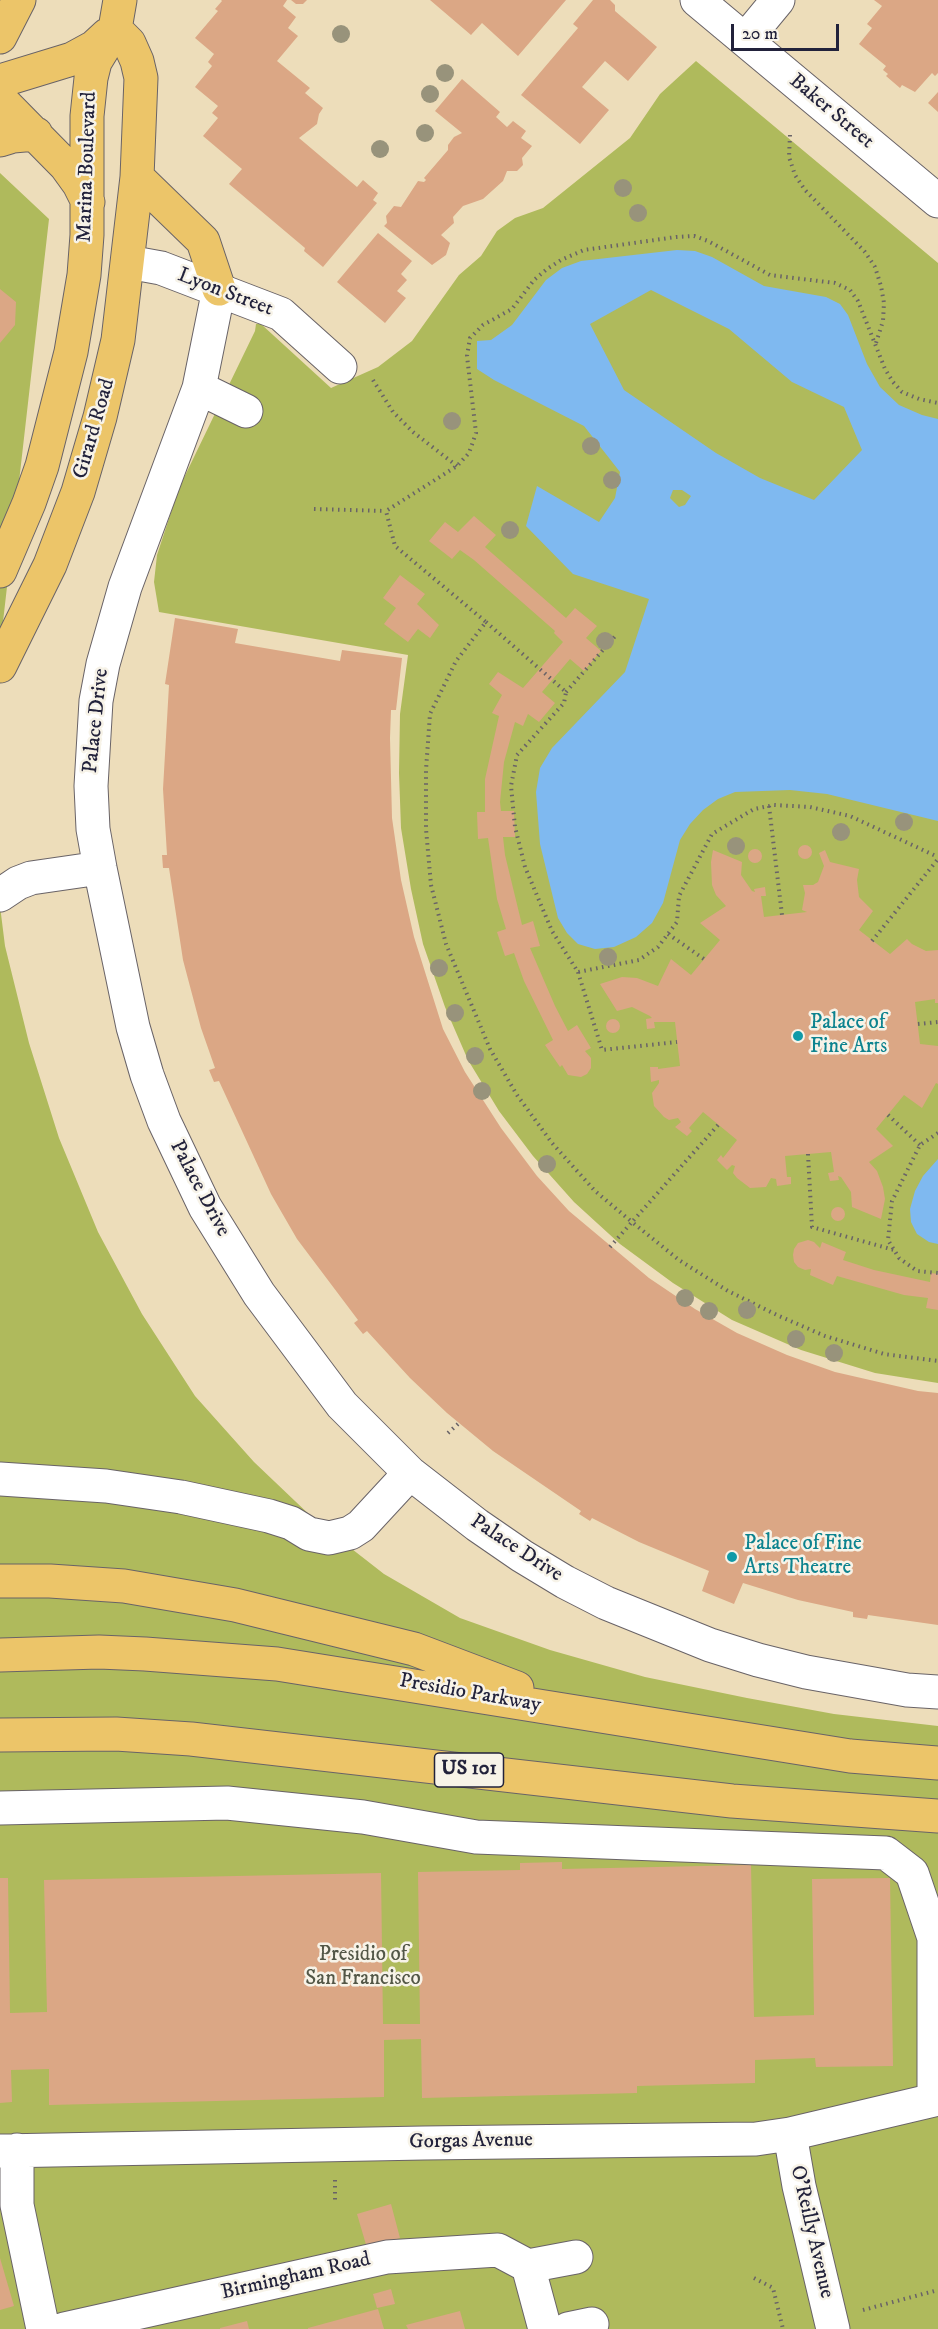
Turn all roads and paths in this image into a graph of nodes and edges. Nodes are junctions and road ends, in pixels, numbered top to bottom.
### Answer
1 (19, 0) edge
2 (697, 0) edge
3 (778, 0) edge
4 (118, 14) edge
5 (0, 37) edge
6 (745, 40) junction
7 (0, 81) edge
8 (0, 99) edge
9 (36, 134) junction
10 (790, 135) dead end
11 (0, 140) edge
12 (137, 177) junction
13 (938, 201) edge
14 (89, 203) junction
15 (128, 262) junction
16 (84, 275) joint
17 (219, 289) junction
18 (875, 343) junction
19 (340, 367) joint
20 (199, 388) junction
21 (938, 403) edge
22 (246, 411) dead end
23 (457, 466) junction
24 (314, 509) dead end
25 (386, 511) junction
26 (0, 571) edge
27 (486, 622) junction
28 (617, 634) dead end
29 (0, 666) edge
30 (566, 692) junction
31 (769, 806) junction
32 (938, 858) edge
33 (100, 868) junction
34 (0, 895) edge
35 (782, 915) dead end
36 (668, 934) junction
37 (872, 940) dead end
38 (704, 959) dead end
39 (578, 972) junction
40 (938, 1022) edge
41 (918, 1024) dead end
42 (677, 1042) dead end
43 (888, 1114) dead end
44 (718, 1125) dead end
45 (938, 1133) edge
46 (920, 1145) junction
47 (808, 1154) dead end
48 (632, 1222) junction
49 (610, 1247) dead end
50 (894, 1250) junction
51 (938, 1273) edge
52 (938, 1361) edge
53 (459, 1423) dead end
54 (448, 1433) dead end
55 (410, 1473) junction
56 (0, 1479) edge
57 (0, 1581) edge
58 (0, 1655) edge
59 (938, 1692) edge
60 (583, 1714) junction
61 (0, 1735) edge
62 (938, 1763) edge
63 (0, 1808) edge
64 (938, 1816) edge
65 (936, 2100) edge
66 (790, 2134) junction
67 (8, 2151) edge
68 (335, 2179) dead end
69 (336, 2203) dead end
70 (576, 2257) dead end
71 (528, 2266) junction
72 (754, 2278) dead end
73 (938, 2290) edge
74 (843, 2321) edge
75 (43, 2329) edge
76 (64, 2329) edge
77 (545, 2329) edge
78 (783, 2329) edge

1 - 5 main road
2 - 6 street, Baker Street
3 - 6 street
4 - 7 main road
4 - 12 main road
4 - 14 main road, Marina Boulevard
6 - 13 street, Baker Street
8 - 9 main road
9 - 11 main road
9 - 14 main road
10 - 18 path
12 - 15 main road, Girard Road
12 - 17 main road
14 - 16 main road, Marina Boulevard
15 - 17 street, Lyon Street
15 - 29 main road, Girard Road
16 - 26 main road, Girard Road
17 - 19 street, Lyon Street
17 - 20 street, Palace Drive
18 - 21 path
18 - 23 path
19 - 23 path
20 - 22 street
20 - 33 street, Palace Drive
23 - 25 path
24 - 25 path
25 - 27 path
27 - 30 path
27 - 48 path
28 - 30 path
30 - 39 path
31 - 32 path
31 - 35 path
31 - 36 path
32 - 37 path
33 - 34 street
33 - 55 street, Palace Drive
36 - 38 path
36 - 39 path
39 - 42 path
40 - 41 path
43 - 46 path
44 - 48 path
45 - 46 path
46 - 50 path
47 - 50 path
48 - 49 path
48 - 52 path
50 - 51 path
53 - 54 path
55 - 56 street
55 - 59 street, Palace Drive
57 - 60 main road
58 - 60 main road, Presidio Parkway
60 - 62 main road, Presidio Parkway
61 - 64 main road, US 101
63 - 65 street
65 - 66 street, Gorgas Avenue
66 - 67 street, Gorgas Avenue
66 - 74 street, O'Reilly Avenue
67 - 75 street
68 - 69 path
70 - 71 street
71 - 76 street, Birmingham Road
71 - 77 street
72 - 78 path
73 - 74 path

